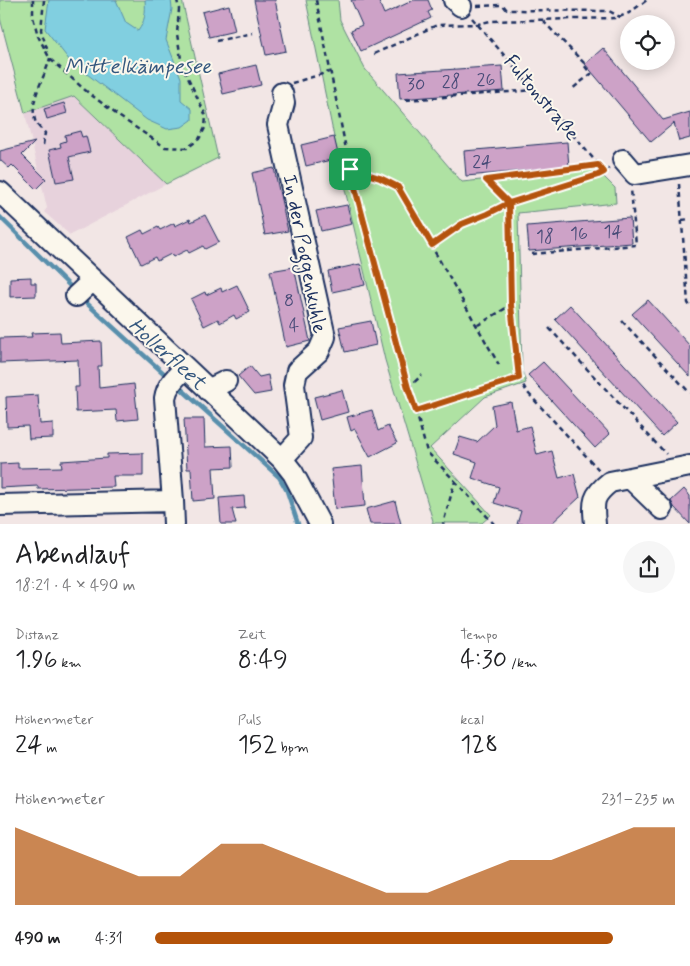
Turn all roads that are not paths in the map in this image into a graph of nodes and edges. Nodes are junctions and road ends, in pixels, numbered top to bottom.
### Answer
1 (282, 93) road end
2 (684, 166) edge
3 (629, 167) road end
4 (0, 192) edge
5 (177, 377) junction
6 (282, 459) junction
7 (685, 467) edge
8 (630, 478) junction
9 (173, 502) junction
10 (0, 505) edge
11 (662, 509) dead end
12 (174, 524) edge
13 (320, 524) edge
14 (595, 524) edge

1 - 6 street, In der Poggenkuhle
2 - 3 street
4 - 5 street
5 - 6 street
5 - 9 street
6 - 13 street
7 - 8 street
8 - 11 street
8 - 14 street
9 - 10 street
9 - 12 street

